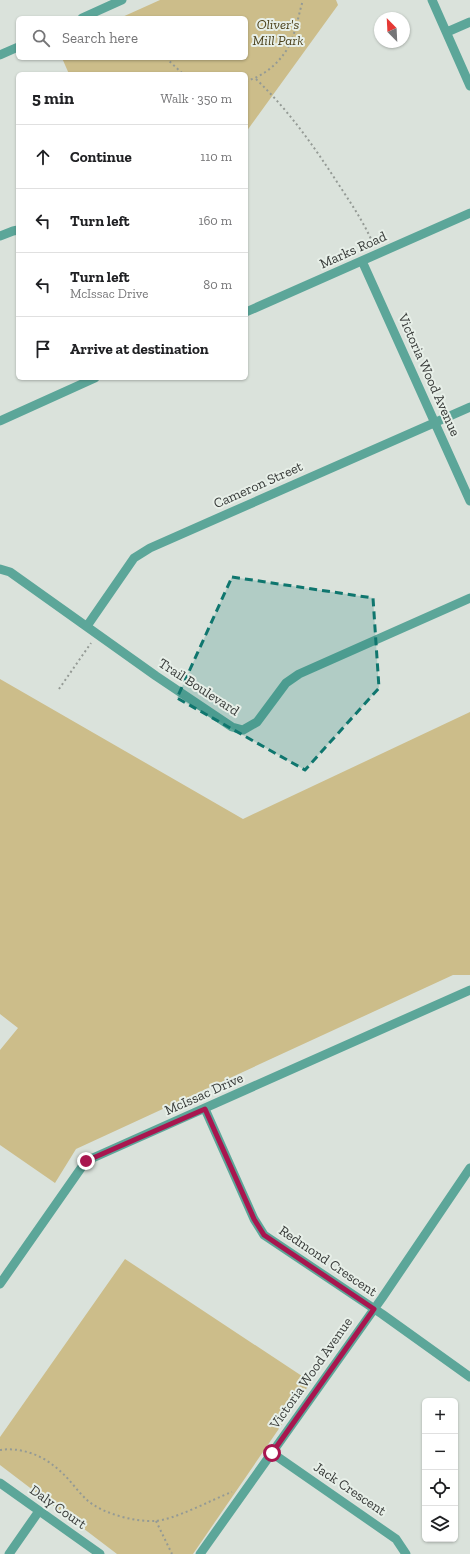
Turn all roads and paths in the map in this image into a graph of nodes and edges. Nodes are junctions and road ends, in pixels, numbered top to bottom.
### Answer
1 (122, 0) edge
2 (303, 0) edge
3 (432, 0) edge
4 (86, 16) edge
5 (470, 22) edge
6 (447, 32) junction
7 (16, 48) edge
8 (0, 55) edge
9 (168, 60) edge
10 (181, 72) edge
11 (256, 78) junction
12 (248, 80) edge
13 (470, 86) edge
14 (470, 213) edge
15 (16, 230) edge
16 (0, 236) edge
17 (377, 254) junction
18 (362, 262) junction
19 (248, 311) edge
20 (91, 380) edge
21 (470, 407) edge
22 (0, 421) edge
23 (435, 423) junction
24 (470, 501) edge
25 (0, 569) edge
26 (470, 598) edge
27 (87, 626) junction
28 (91, 643) dead end
29 (59, 689) dead end
30 (470, 990) edge
31 (205, 1109) junction
32 (470, 1168) edge
33 (4, 1271) edge
34 (0, 1284) edge
35 (374, 1309) junction
36 (470, 1377) edge
37 (0, 1450) edge
38 (272, 1453) junction
39 (0, 1483) edge
40 (248, 1486) junction
41 (39, 1512) junction
42 (156, 1521) junction
43 (9, 1554) edge
44 (100, 1554) edge
45 (172, 1554) edge
46 (200, 1554) edge
47 (406, 1554) edge

1 - 4 street
2 - 11 path
3 - 6 street
5 - 6 street
6 - 13 street
7 - 8 street
9 - 10 path
11 - 12 path
11 - 17 path
14 - 17 street, Marks Road
15 - 16 street
17 - 18 street, Marks Road
18 - 19 street, Marks Road
18 - 23 street, Victoria Wood Avenue
20 - 22 street
21 - 23 street, Cameron Street
23 - 24 street, Victoria Wood Avenue
23 - 27 street, Cameron Street
25 - 27 street, Trail Boulevard
26 - 27 street, Trail Boulevard
28 - 29 path
30 - 31 street, McIssac Drive
31 - 33 street, McIssac Drive
31 - 35 street, Redmond Crescent
32 - 35 street, Victoria Wood Avenue
33 - 34 street, McIssac Drive
35 - 36 street, Redmond Crescent
35 - 38 street, Victoria Wood Avenue
37 - 42 path
38 - 40 street, Victoria Wood Avenue
38 - 47 street, Jack Crescent
39 - 41 street, Daly Court
40 - 42 path
40 - 46 street, Victoria Wood Avenue
41 - 43 street
41 - 44 street, Daly Court
42 - 45 path

